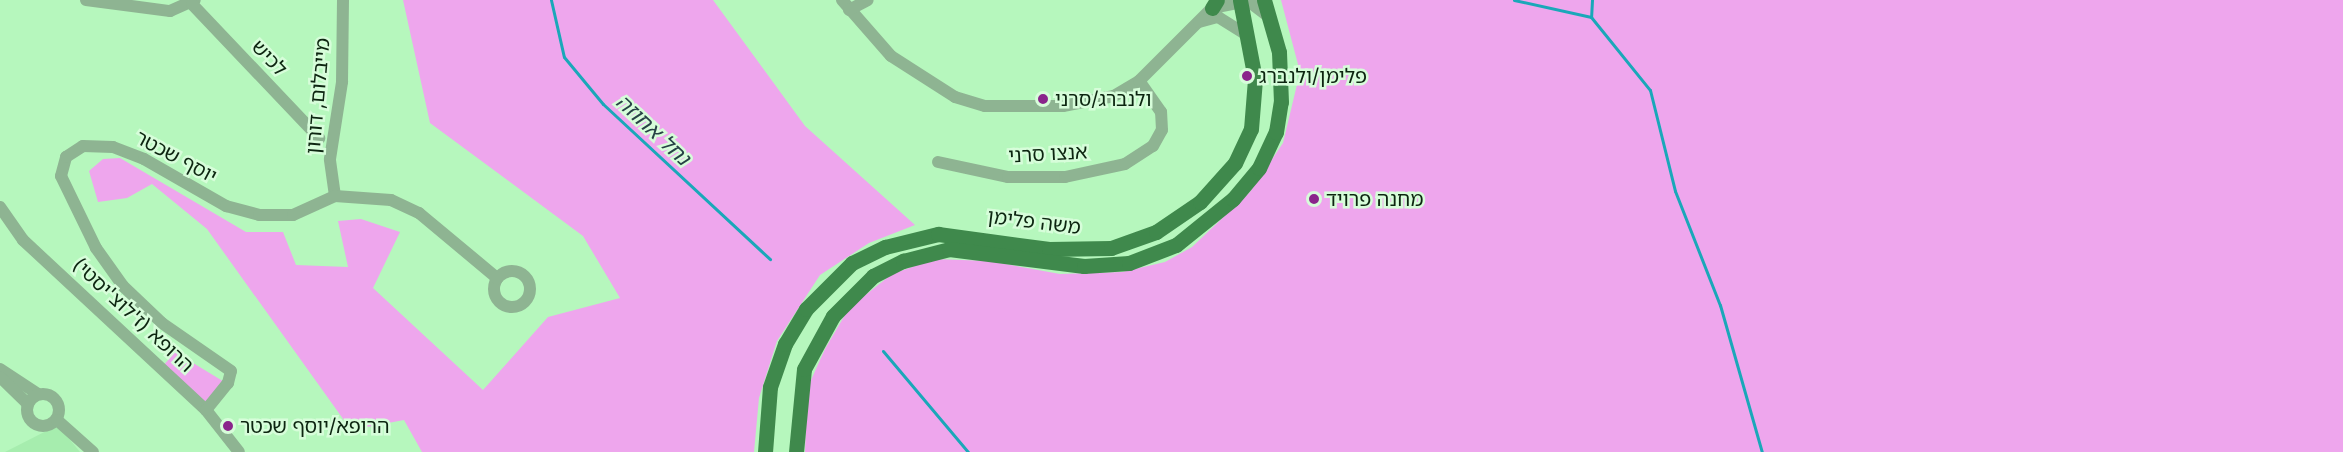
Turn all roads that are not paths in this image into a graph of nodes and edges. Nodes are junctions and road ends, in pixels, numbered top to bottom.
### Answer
1 (86, 0) edge
2 (344, 0) edge
3 (868, 0) edge
4 (1240, 0) edge
5 (1264, 0) edge
6 (193, 2) edge
7 (1214, 4) edge
8 (845, 5) edge
9 (1269, 18) junction
10 (1198, 22) junction
11 (1249, 37) junction
12 (1139, 81) junction
13 (319, 138) dead end
14 (938, 162) dead end
15 (335, 196) junction
16 (0, 207) edge
17 (497, 278) dead end
18 (0, 369) edge
19 (0, 377) edge
20 (38, 394) junction
21 (28, 404) junction
22 (206, 410) junction
23 (57, 420) junction
24 (93, 452) edge
25 (240, 452) edge
26 (765, 452) edge
27 (796, 452) edge

1 - 6 street
2 - 15 street, מייבלום, דורון
3 - 8 street
4 - 7 street
4 - 9 street
4 - 11 main road, משה פלימן
5 - 9 main road, משה פלימן
6 - 13 street, לכיש
7 - 10 street
8 - 12 street
9 - 27 main road, משה פלימן
10 - 11 street
10 - 12 street
11 - 26 main road, משה פלימן
12 - 14 street, אנצו סרני
15 - 17 street, יוסף שכטר
15 - 22 street, יוסף שכטר
16 - 22 street, הרופא (ז'לוצ'יסטי)
18 - 20 street
19 - 21 street
20 - 21 street
20 - 23 street
21 - 23 street
22 - 25 street, הרופא (ז'לוצ'יסטי)
23 - 24 street

